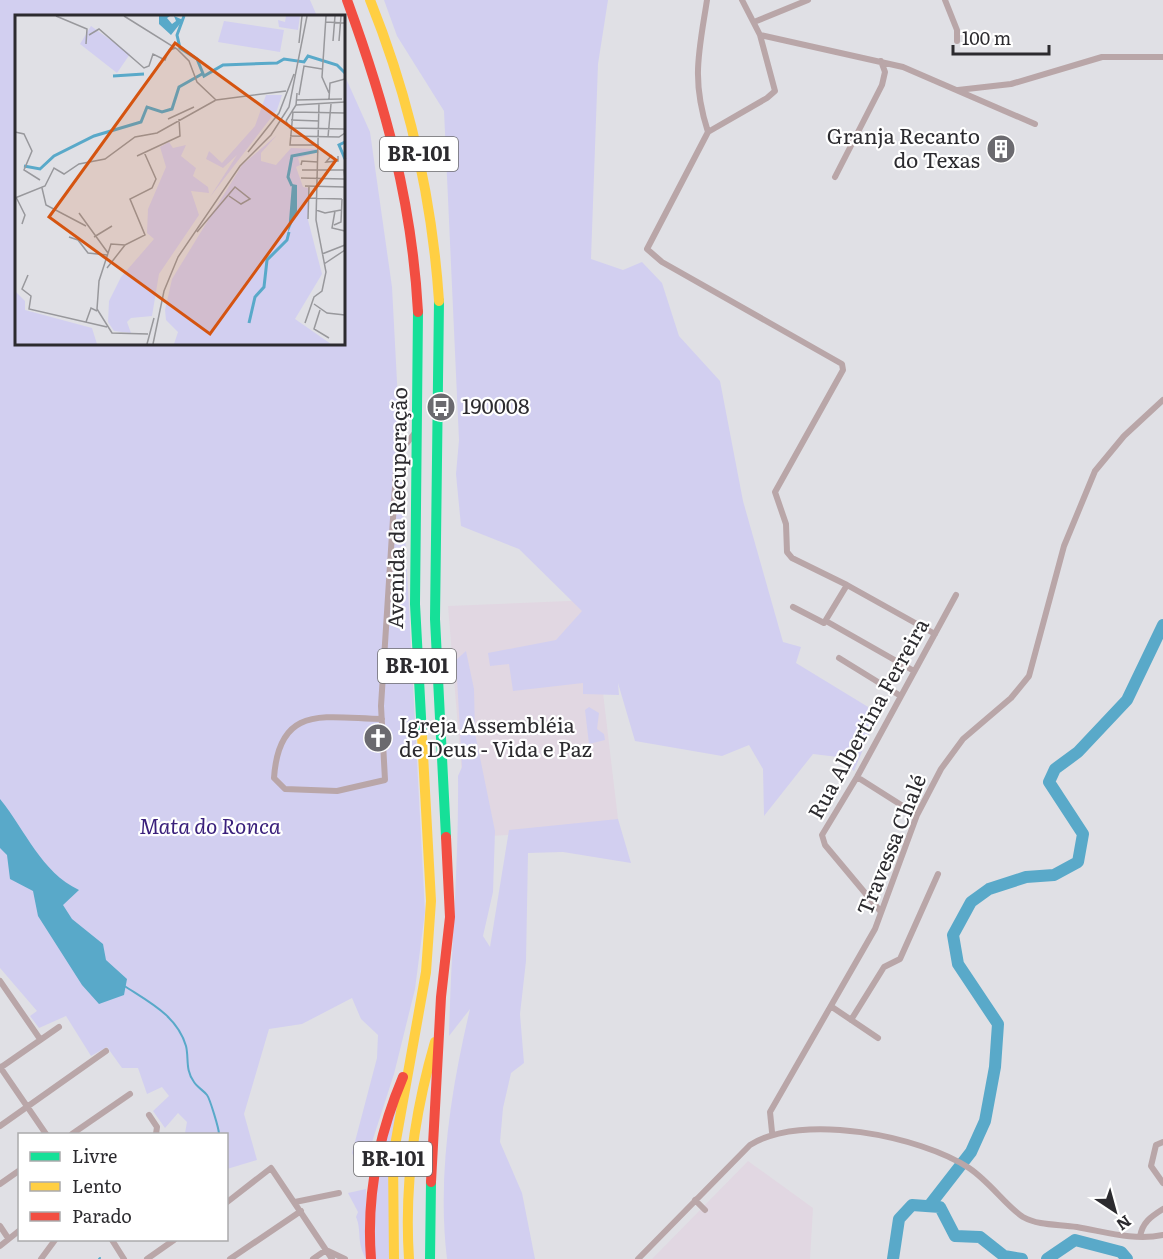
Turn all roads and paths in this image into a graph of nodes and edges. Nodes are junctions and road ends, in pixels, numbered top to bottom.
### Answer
1 (347, 0) edge
2 (370, 0) edge
3 (707, 0) edge
4 (742, 0) edge
5 (808, 0) edge
6 (945, 0) edge
7 (754, 21) junction
8 (760, 35) junction
9 (957, 41) dead end
10 (1163, 57) edge
11 (881, 61) junction
12 (955, 91) junction
13 (1035, 124) dead end
14 (708, 132) junction
15 (835, 177) dead end
16 (1163, 400) edge
17 (417, 430) junction
18 (847, 585) junction
19 (956, 595) dead end
20 (793, 607) dead end
21 (825, 622) junction
22 (936, 634) junction
23 (839, 658) dead end
24 (914, 671) junction
25 (899, 695) junction
26 (382, 719) junction
27 (857, 777) junction
28 (917, 815) junction
29 (938, 874) dead end
30 (882, 912) junction
31 (0, 981) edge
32 (832, 1007) junction
33 (851, 1020) junction
34 (59, 1027) dead end
35 (439, 1030) junction
36 (878, 1038) dead end
37 (40, 1040) junction
38 (106, 1051) dead end
39 (410, 1060) junction
40 (0, 1067) edge
41 (130, 1094) dead end
42 (27, 1107) junction
43 (149, 1115) dead end
44 (0, 1126) edge
45 (772, 1132) junction
46 (45, 1133) edge
47 (73, 1133) edge
48 (156, 1133) edge
49 (1163, 1142) edge
50 (17, 1171) edge
51 (1163, 1183) edge
52 (0, 1184) edge
53 (339, 1193) dead end
54 (695, 1200) junction
55 (228, 1201) edge
56 (295, 1202) junction
57 (1163, 1209) edge
58 (705, 1210) dead end
59 (301, 1211) junction
60 (0, 1226) edge
61 (18, 1231) edge
62 (1163, 1235) edge
63 (1140, 1236) junction
64 (8, 1238) junction
65 (54, 1241) edge
66 (113, 1241) edge
67 (171, 1241) edge
68 (0, 1246) edge
69 (326, 1250) junction
70 (41, 1259) edge
71 (124, 1259) edge
72 (147, 1259) edge
73 (230, 1259) edge
74 (313, 1259) edge
75 (332, 1259) edge
76 (345, 1259) edge
77 (371, 1259) edge
78 (394, 1259) edge
79 (409, 1259) edge
80 (429, 1259) edge
81 (638, 1259) edge

1 - 17 highway, Avenida da Recuperação / BR-101
2 - 35 highway, BR-101
3 - 14 street
4 - 7 street
5 - 7 street
6 - 9 street
7 - 8 street
8 - 11 street
8 - 14 street
10 - 12 street
11 - 12 street
11 - 15 street
12 - 13 street
14 - 18 street
16 - 28 street, Travessa Chalé
17 - 26 street
17 - 39 highway, Avenida da Recuperação / BR-101
18 - 21 street
18 - 22 street
19 - 22 street, Rua Albertina Ferreira
20 - 21 street
21 - 24 street
22 - 24 street, Rua Albertina Ferreira
23 - 25 street
24 - 25 street, Rua Albertina Ferreira
25 - 27 street, Rua Albertina Ferreira
26 - 26 street
27 - 28 street
27 - 30 street, Rua Albertina Ferreira
28 - 30 street, Travessa Chalé
29 - 33 street
30 - 32 street, Travessa Chalé
31 - 37 street
32 - 33 street
32 - 45 street, Travessa Chalé
33 - 36 street
34 - 37 street
35 - 79 highway, BR-101
35 - 80 highway
37 - 40 street
38 - 42 street
39 - 77 highway
39 - 78 highway, BR-101
40 - 42 street
41 - 47 street
42 - 44 street
42 - 46 street
43 - 48 street
45 - 54 street
45 - 63 street
49 - 51 street
50 - 52 street
53 - 56 street
54 - 58 street
54 - 81 street
55 - 56 street
56 - 59 street
57 - 63 street
59 - 69 street
59 - 73 street
60 - 64 street
61 - 64 street
62 - 63 street
64 - 68 street
65 - 70 street
66 - 71 street
67 - 72 street
69 - 74 street
69 - 75 street
69 - 76 street

